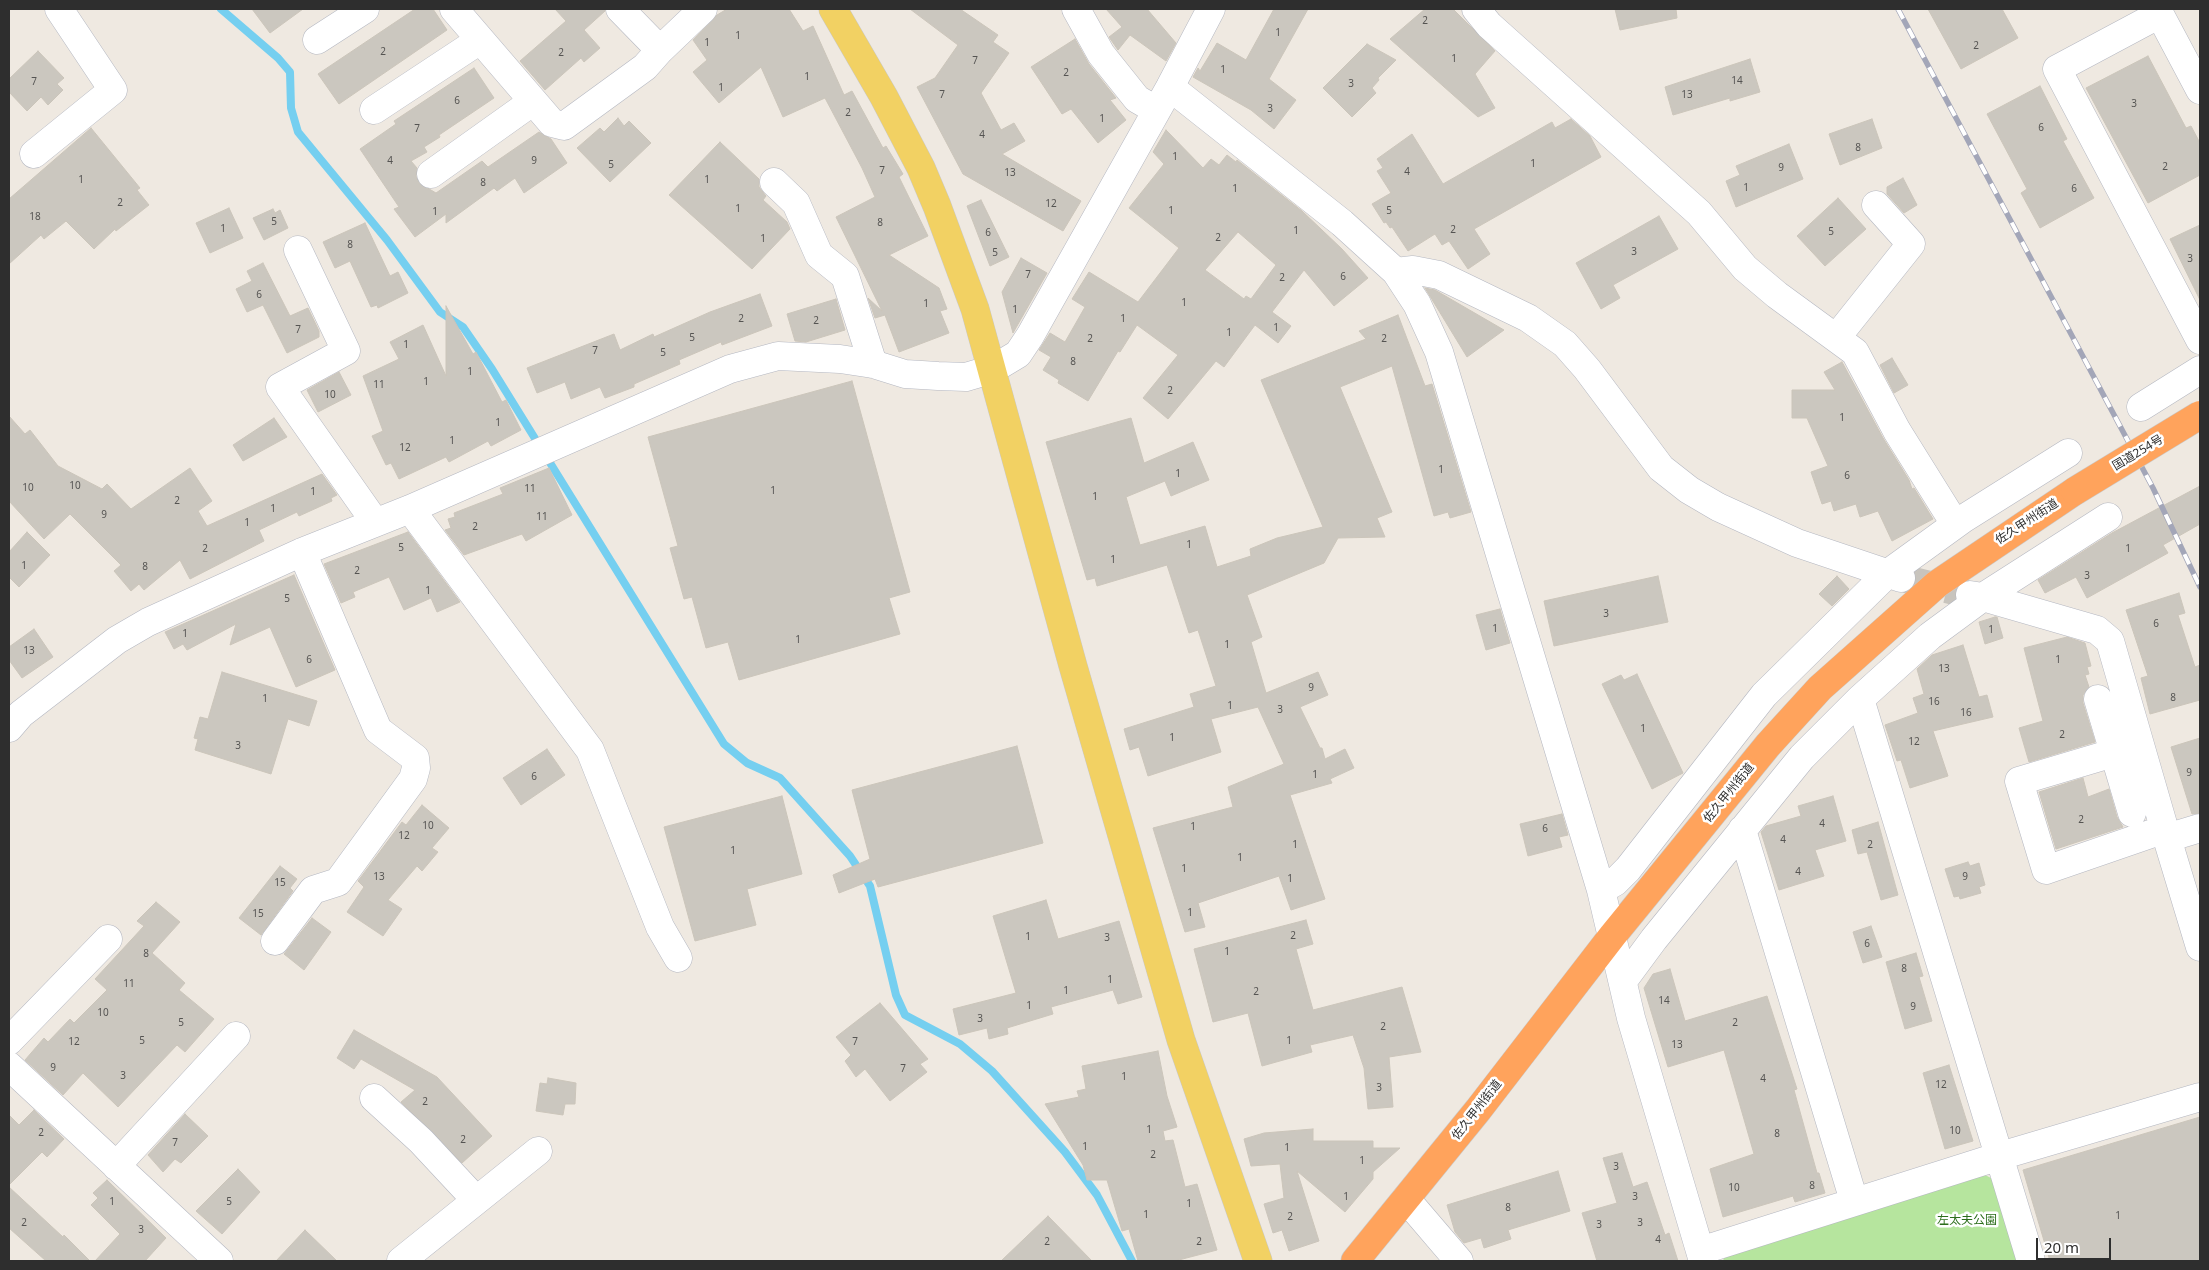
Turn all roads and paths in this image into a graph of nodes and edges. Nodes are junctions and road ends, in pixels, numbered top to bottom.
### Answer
1 (59, 9) edge
2 (365, 9) edge
3 (454, 9) edge
4 (620, 9) edge
5 (703, 9) edge
6 (833, 9) edge
7 (1076, 9) edge
8 (1211, 9) edge
9 (1476, 9) edge
10 (2158, 11) edge
11 (317, 40) dead end
12 (480, 40) junction
13 (660, 50) junction
14 (1170, 87) junction
15 (2200, 90) edge
16 (532, 102) junction
17 (374, 110) dead end
18 (1156, 110) junction
19 (34, 154) dead end
20 (431, 174) dead end
21 (774, 182) dead end
22 (1876, 205) dead end
23 (298, 250) dead end
24 (1396, 272) junction
25 (1836, 338) junction
26 (2200, 340) edge
27 (872, 364) junction
28 (993, 369) junction
29 (2200, 370) edge
30 (2141, 407) dead end
31 (2200, 415) edge
32 (2200, 433) edge
33 (2068, 453) dead end
34 (2075, 491) junction
35 (410, 509) junction
36 (2108, 517) dead end
37 (376, 522) junction
38 (1955, 524) junction
39 (302, 552) junction
40 (1897, 577) junction
41 (1975, 596) junction
42 (1860, 699) junction
43 (2098, 699) dead end
44 (13, 713) edge
45 (2128, 748) junction
46 (2132, 813) dead end
47 (2200, 828) edge
48 (1742, 830) junction
49 (2166, 834) junction
50 (1601, 890) junction
51 (1613, 935) junction
52 (108, 939) dead end
53 (275, 942) dead end
54 (2200, 947) edge
55 (678, 958) dead end
56 (1623, 981) junction
57 (236, 1036) dead end
58 (9, 1041) edge
59 (9, 1066) edge
60 (2200, 1097) edge
61 (374, 1098) dead end
62 (538, 1151) dead end
63 (2000, 1156) junction
64 (116, 1166) junction
65 (1406, 1199) junction
66 (476, 1200) junction
67 (1854, 1201) junction
68 (1701, 1256) edge
69 (219, 1261) edge
70 (401, 1261) edge
71 (1258, 1261) edge
72 (1355, 1261) edge
73 (1459, 1261) edge
74 (2031, 1261) edge

1 - 19 street
2 - 11 street
3 - 12 street
4 - 13 street
5 - 13 street
6 - 28 main road
7 - 18 street
8 - 14 street
9 - 25 street
10 - 15 street
10 - 26 street
12 - 16 street
12 - 17 street
13 - 16 street
14 - 18 street
14 - 24 street
16 - 20 street
18 - 28 street
21 - 27 street
22 - 25 street
23 - 37 street
24 - 40 street
24 - 50 street
25 - 38 street
27 - 28 street
27 - 35 street
28 - 71 main road
29 - 30 street
31 - 34 highway, 国道254号, bridge
32 - 34 highway, 佐久甲州街道, bridge
33 - 38 street
34 - 51 highway, 佐久甲州街道
35 - 37 street
35 - 55 street
36 - 41 street
37 - 39 street
38 - 40 street
39 - 44 street
39 - 53 street
40 - 50 street
41 - 42 street
41 - 45 street
42 - 48 street
42 - 63 street
43 - 45 street
45 - 46 street
45 - 49 street
45 - 49 street
47 - 49 street
48 - 56 street
48 - 67 street
49 - 54 street
50 - 51 street
51 - 56 street
51 - 65 highway, 佐久甲州街道
52 - 58 street
56 - 68 street
57 - 64 street
59 - 64 street
60 - 63 street
61 - 66 street
62 - 66 street
63 - 67 street
63 - 74 street
64 - 69 street
65 - 72 highway, 佐久甲州街道
65 - 73 street
66 - 70 street
67 - 68 street

